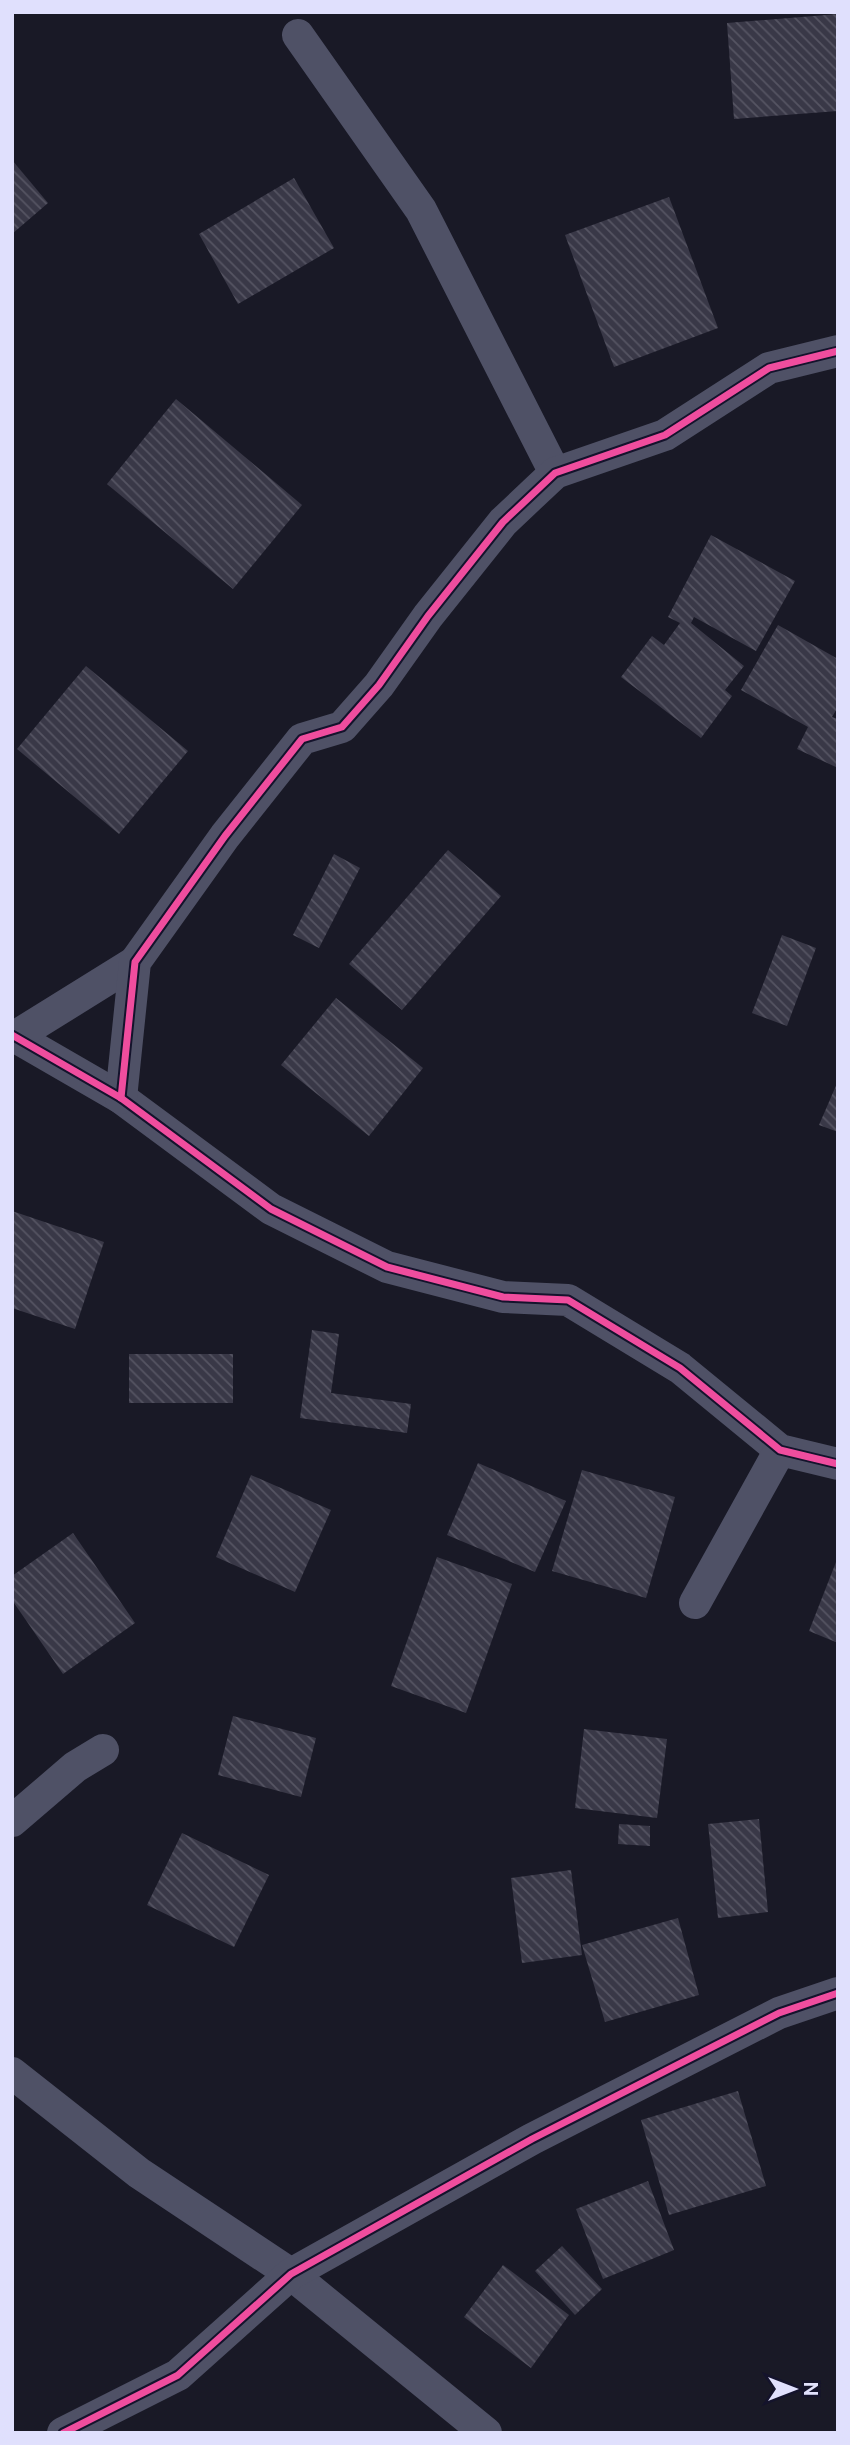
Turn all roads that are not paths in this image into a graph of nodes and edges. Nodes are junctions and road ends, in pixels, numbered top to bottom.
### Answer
1 (299, 35) dead end
2 (838, 351) edge
3 (555, 473) junction
4 (135, 962) junction
5 (14, 1035) edge
6 (121, 1098) junction
7 (779, 1450) junction
8 (838, 1464) edge
9 (695, 1602) dead end
10 (103, 1750) dead end
11 (12, 1821) edge
12 (838, 1993) edge
13 (12, 2073) edge
14 (291, 2274) junction
15 (64, 2433) edge
16 (486, 2433) edge

1 - 3 street
2 - 3 street
3 - 4 street
4 - 5 street
4 - 6 street
5 - 6 street
6 - 7 street
7 - 8 street
7 - 9 street
10 - 11 street
12 - 14 street
13 - 14 street
14 - 15 street
14 - 16 street

